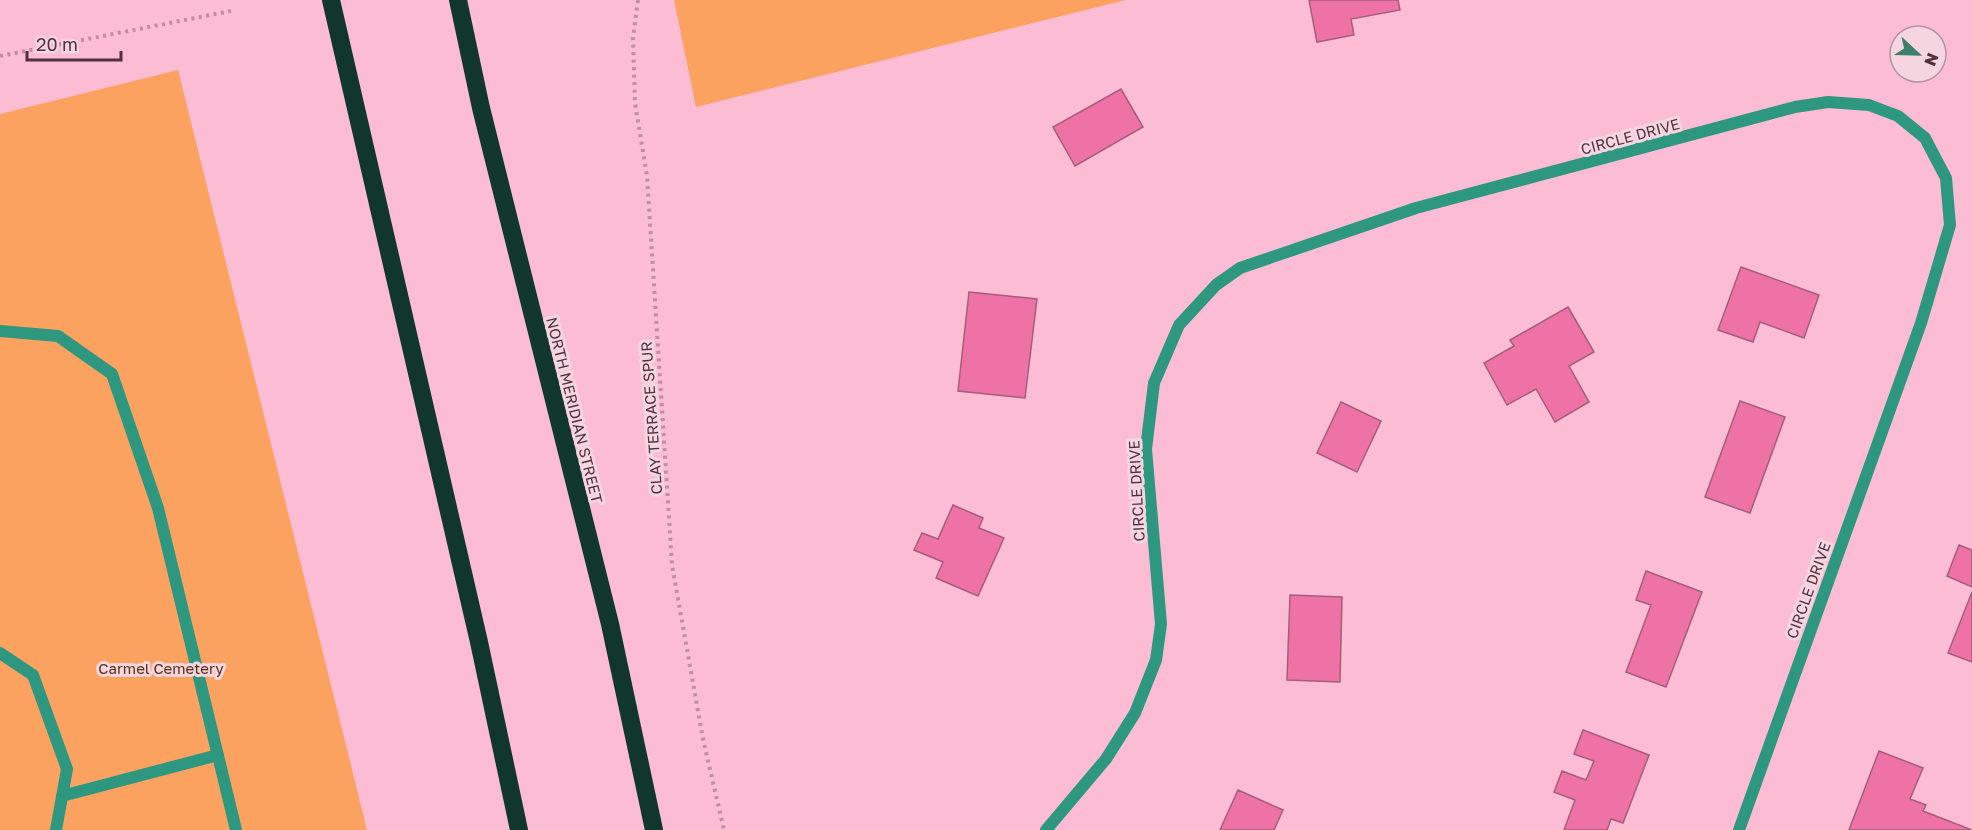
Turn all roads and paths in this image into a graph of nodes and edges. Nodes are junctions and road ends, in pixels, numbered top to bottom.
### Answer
1 (331, 0) edge
2 (458, 0) edge
3 (638, 0) edge
4 (231, 11) dead end
5 (0, 56) edge
6 (0, 332) edge
7 (0, 652) edge
8 (218, 755) junction
9 (62, 796) junction
10 (56, 830) edge
11 (236, 830) edge
12 (519, 830) edge
13 (654, 830) edge
14 (724, 830) edge
15 (1046, 830) edge
16 (1739, 830) edge

1 - 12 highway
2 - 13 highway, NORTH MERIDIAN STREET
3 - 14 path, CLAY TERRACE SPUR
4 - 5 path
6 - 8 street
7 - 9 street
8 - 9 street
8 - 11 street
9 - 10 street
15 - 16 street, CIRCLE DRIVE

